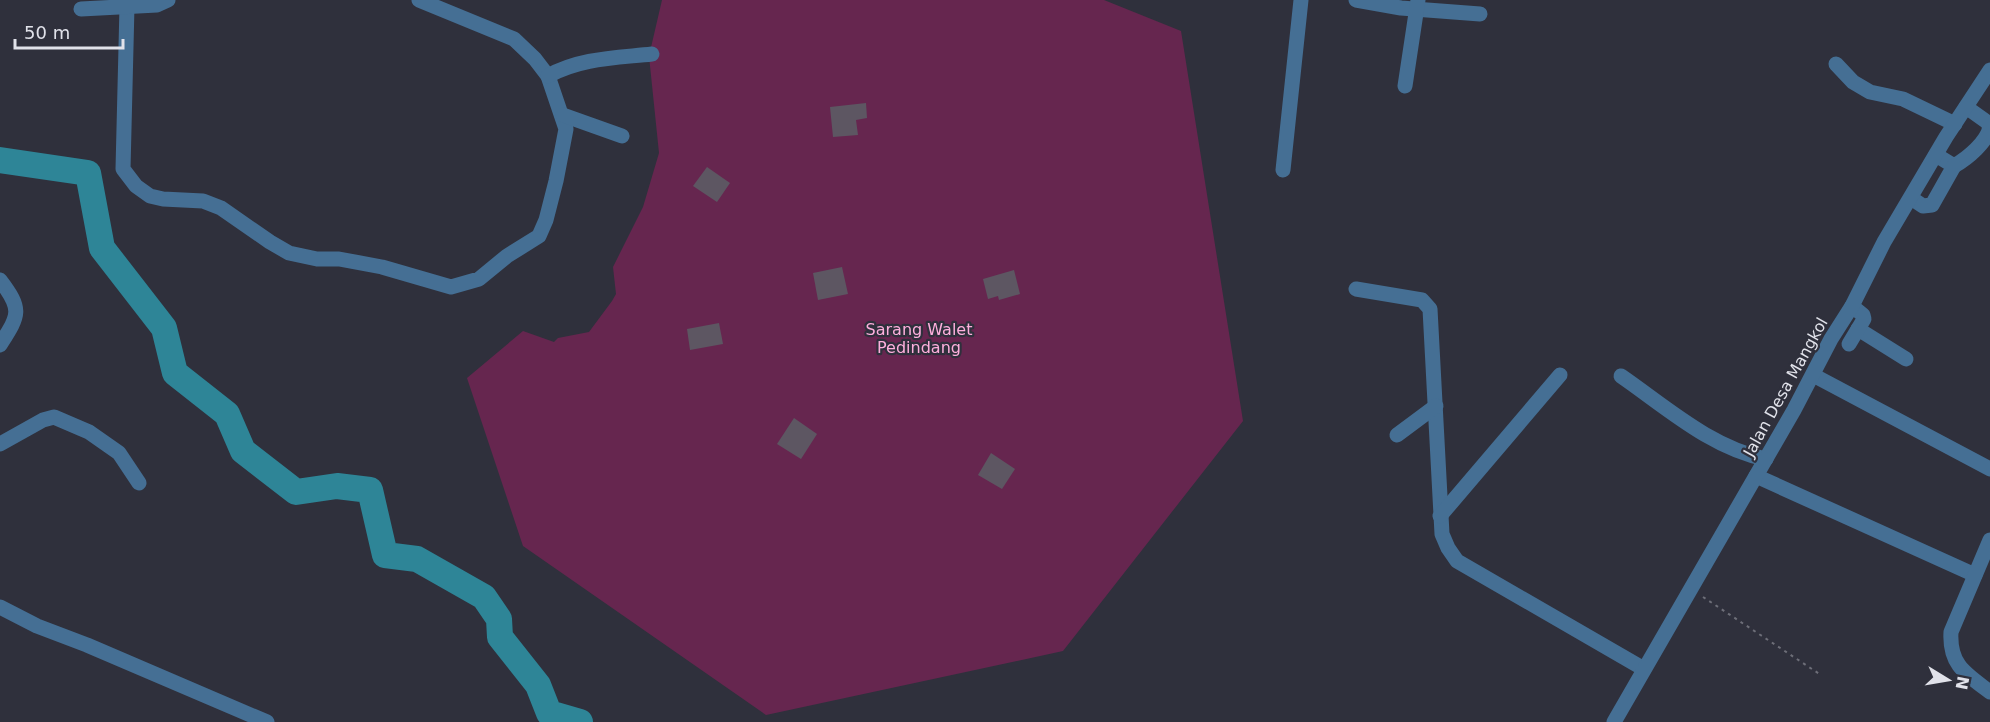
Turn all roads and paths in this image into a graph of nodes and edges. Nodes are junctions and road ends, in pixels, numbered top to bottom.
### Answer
1 (168, 0) edge
2 (418, 0) edge
3 (1301, 0) edge
4 (1356, 0) edge
5 (1417, 5) edge
6 (127, 6) junction
7 (81, 9) dead end
8 (1480, 14) dead end
9 (652, 54) dead end
10 (1836, 64) dead end
11 (1990, 70) edge
12 (548, 76) junction
13 (1405, 86) dead end
14 (1966, 107) junction
15 (563, 115) junction
16 (1955, 124) junction
17 (621, 136) dead end
18 (1936, 155) junction
19 (1954, 166) junction
20 (1283, 170) dead end
21 (1911, 198) junction
22 (0, 280) edge
23 (1356, 289) dead end
24 (1852, 306) junction
25 (1858, 329) junction
26 (1849, 344) dead end
27 (0, 345) edge
28 (1906, 359) dead end
29 (1560, 375) dead end
30 (1813, 375) junction
31 (1621, 376) dead end
32 (1436, 406) junction
33 (1396, 435) dead end
34 (0, 444) edge
35 (1766, 459) junction
36 (1990, 469) edge
37 (1756, 476) junction
38 (139, 483) dead end
39 (1440, 516) junction
40 (1990, 543) edge
41 (1975, 576) junction
42 (1691, 589) junction
43 (0, 607) edge
44 (1644, 669) junction
45 (1821, 675) dead end
46 (1990, 692) edge
47 (266, 722) edge
48 (1614, 722) edge

1 - 6 street
2 - 12 street
3 - 20 street
4 - 5 street
5 - 8 street
5 - 13 street
6 - 7 street
6 - 15 street
9 - 12 street
10 - 16 street
11 - 14 street, Jalan Desa Mangkol
12 - 15 street
14 - 16 street, Jalan Desa Mangkol
14 - 19 street
15 - 17 street
16 - 18 street, Jalan Desa Mangkol
18 - 19 street
18 - 21 street, Jalan Desa Mangkol
19 - 21 street
21 - 24 street, Jalan Desa Mangkol
22 - 27 street
23 - 32 street
24 - 25 street
24 - 30 street, Jalan Desa Mangkol
25 - 26 street
25 - 28 street
29 - 39 street
30 - 35 street, Jalan Desa Mangkol
30 - 36 street
31 - 35 street
32 - 33 street
32 - 39 street
34 - 38 street
35 - 37 street, Jalan Desa Mangkol
37 - 41 street
37 - 42 street, Jalan Desa Mangkol
39 - 44 street
40 - 41 street
41 - 46 street
42 - 44 street, Jalan Desa Mangkol
42 - 45 path
43 - 47 street
44 - 48 street, Jalan Desa Mangkol

